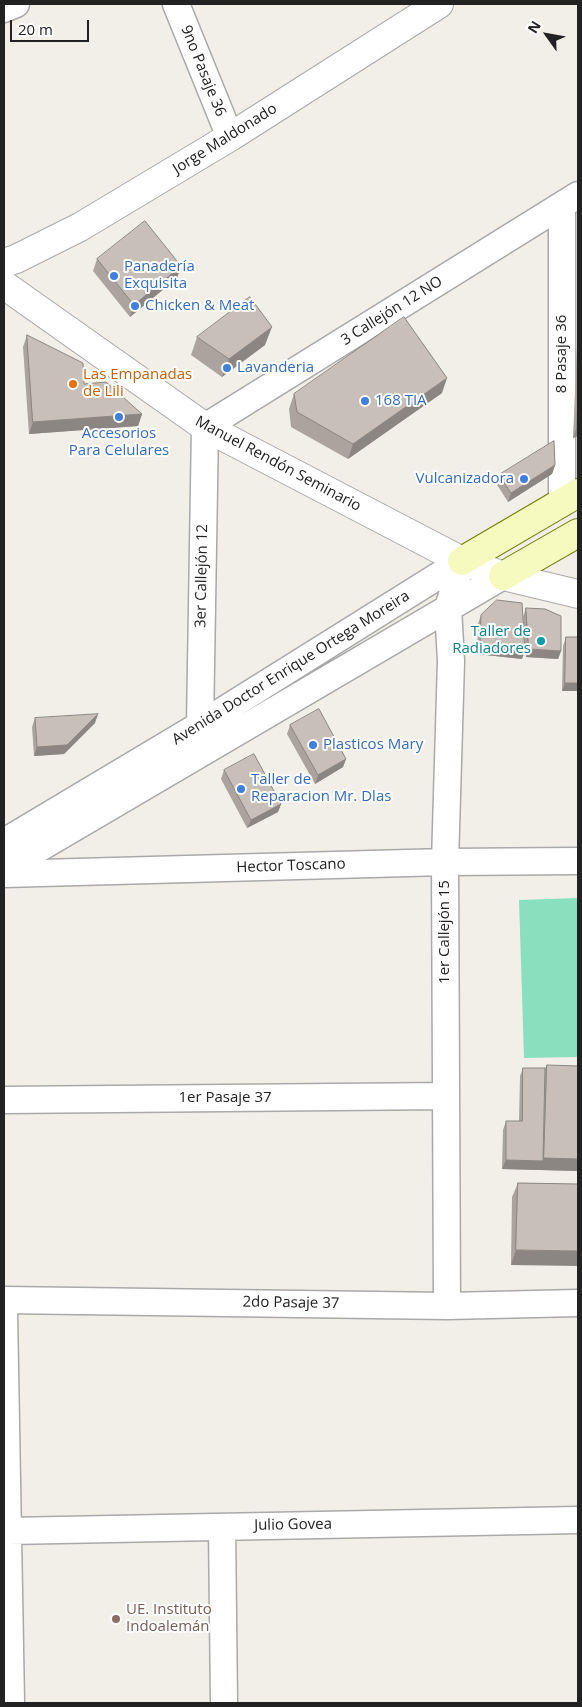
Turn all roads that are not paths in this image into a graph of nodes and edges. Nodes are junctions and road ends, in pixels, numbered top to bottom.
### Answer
1 (16, 4) edge
2 (176, 4) edge
3 (439, 4) edge
4 (4, 9) edge
5 (230, 137) junction
6 (570, 200) edge
7 (4, 263) edge
8 (4, 285) edge
9 (205, 427) junction
10 (570, 498) edge
11 (578, 533) edge
12 (462, 561) junction
13 (503, 576) junction
14 (578, 594) edge
15 (448, 608) junction
16 (200, 725) junction
17 (4, 842) edge
18 (578, 861) edge
19 (445, 862) junction
20 (4, 869) edge
21 (4, 874) edge
22 (446, 1096) junction
23 (4, 1100) edge
24 (4, 1300) edge
25 (578, 1303) edge
26 (447, 1306) junction
27 (4, 1312) edge
28 (578, 1520) edge
29 (222, 1527) junction
30 (8, 1531) junction
31 (11, 1703) edge
32 (224, 1703) edge

1 - 4 street
2 - 5 street, 9no Pasaje 36
3 - 5 street, Jorge Maldonado
5 - 7 street, Jorge Maldonado
6 - 9 street, 3 Callejón 12 NO
6 - 10 street, 8 Pasaje 36
8 - 9 street, Manuel Rendón Seminario
9 - 12 street, Manuel Rendón Seminario
9 - 16 street, 3er Callejón 12
10 - 12 main road, Avenida Doctor Enrique Ortega Moreira
11 - 13 main road, Avenida Doctor Enrique Ortega Moreira
12 - 13 street, Manuel Rendón Seminario
12 - 15 street, 1er Callejón 15
12 - 16 street, Avenida Doctor Enrique Ortega Moreira
13 - 14 street, Manuel Rendón Seminario
13 - 15 street, Avenida Doctor Enrique Ortega Moreira
15 - 19 street, 1er Callejón 15
15 - 20 street, Avenida Doctor Enrique Ortega Moreira
16 - 17 street, Avenida Doctor Enrique Ortega Moreira
18 - 19 street, Hector Toscano
19 - 21 street, Hector Toscano
19 - 22 street, 1er Callejón 15
22 - 23 street, 1er Pasaje 37
22 - 26 street, 1er Callejón 15
24 - 26 street, 2do Pasaje 37
25 - 26 street, 2do Pasaje 37
27 - 30 street
28 - 29 street, Julio Govea
29 - 30 street, Julio Govea
29 - 32 street
30 - 31 street

